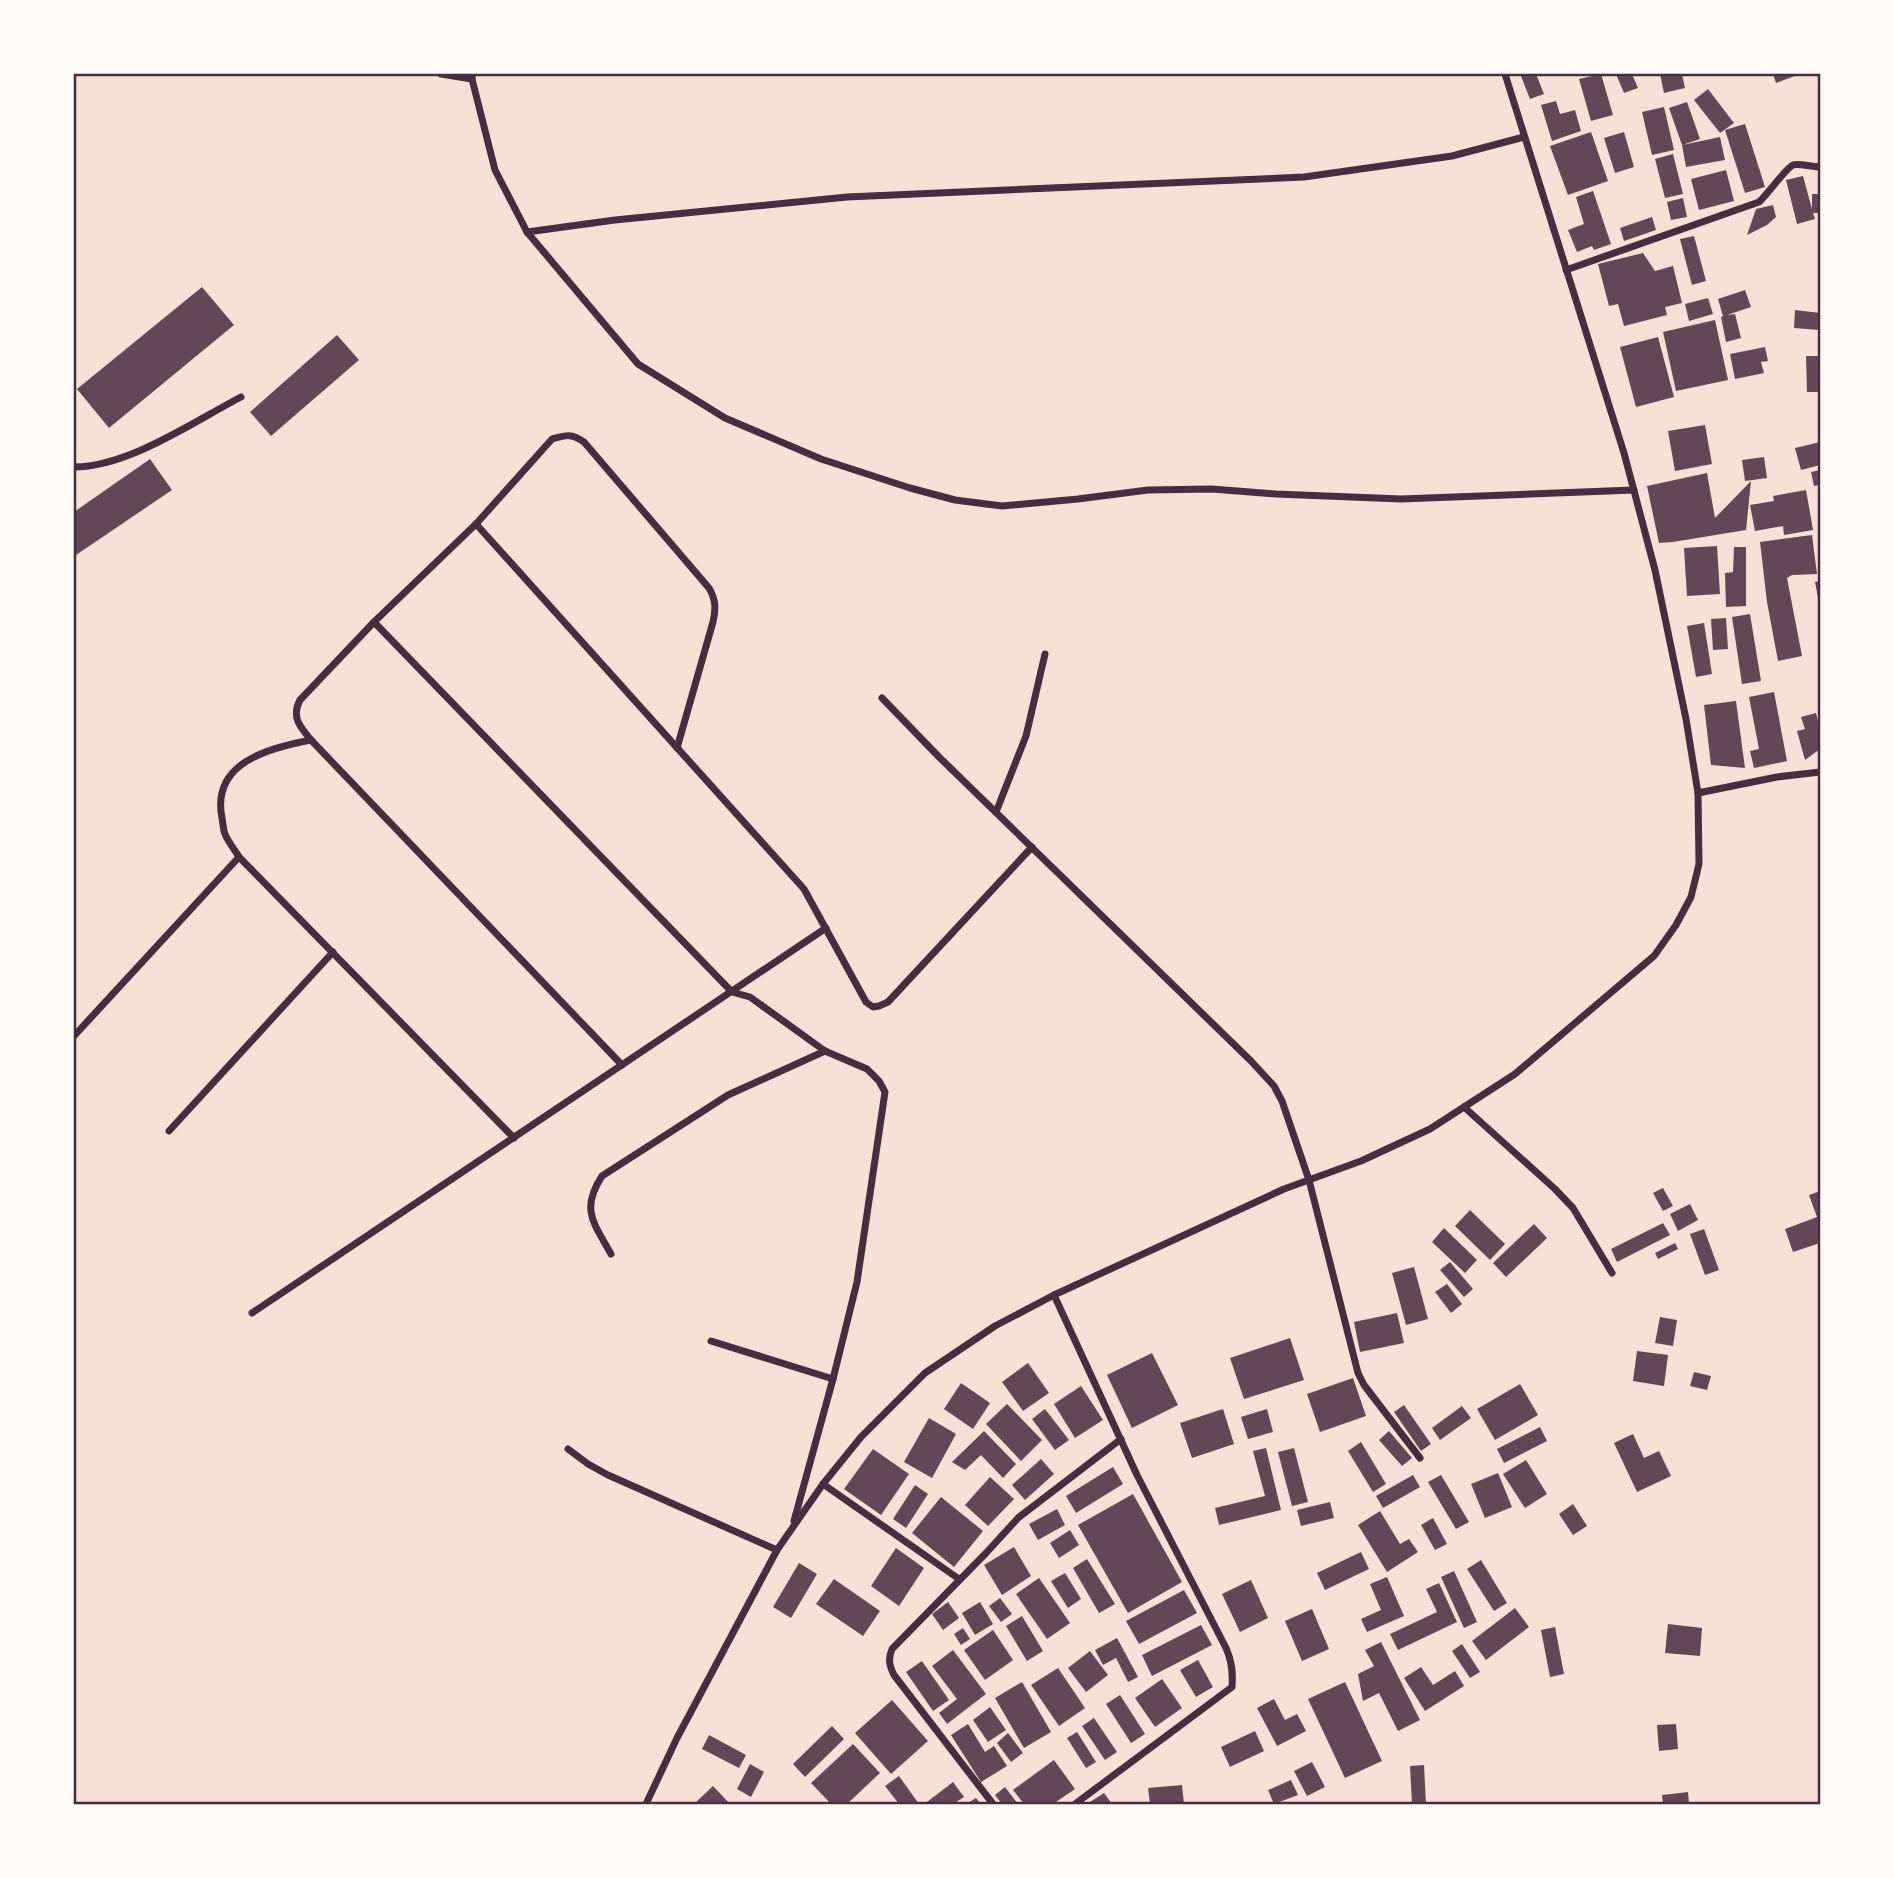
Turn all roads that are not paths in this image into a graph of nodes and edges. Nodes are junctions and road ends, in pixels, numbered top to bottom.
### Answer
1 (441, 74) edge
2 (1505, 74) edge
3 (472, 76) edge
4 (1524, 137) junction
5 (1821, 167) edge
6 (527, 232) junction
7 (1566, 271) junction
8 (241, 397) dead end
9 (74, 467) edge
10 (1634, 490) junction
11 (476, 524) junction
12 (374, 622) junction
13 (1045, 654) dead end
14 (882, 698) dead end
15 (311, 740) junction
16 (677, 748) junction
17 (1821, 772) edge
18 (1698, 793) junction
19 (996, 812) junction
20 (1031, 847) junction
21 (239, 857) junction
22 (826, 928) junction
23 (332, 952) junction
24 (732, 992) junction
25 (74, 1036) edge
26 (825, 1051) junction
27 (622, 1065) junction
28 (1464, 1107) junction
29 (169, 1131) dead end
30 (514, 1138) junction
31 (1309, 1180) junction
32 (611, 1254) dead end
33 (1612, 1273) dead end
34 (1054, 1295) junction
35 (252, 1313) dead end
36 (711, 1341) dead end
37 (833, 1380) junction
38 (1121, 1439) junction
39 (568, 1449) dead end
40 (1420, 1458) dead end
41 (823, 1484) junction
42 (793, 1526) junction
43 (777, 1550) junction
44 (959, 1579) junction
45 (646, 1804) edge
46 (993, 1804) edge
47 (1076, 1804) edge

1 - 3 street
2 - 4 street
3 - 6 street
4 - 6 street
4 - 7 street
5 - 7 street
6 - 10 street
7 - 10 street
8 - 9 street
10 - 18 street
11 - 12 street
11 - 16 street
11 - 16 street
12 - 15 street
12 - 24 street
13 - 19 street
14 - 19 street
15 - 21 street
15 - 27 street
16 - 22 street
17 - 18 street
18 - 28 street
19 - 20 street
20 - 22 street
20 - 31 street
21 - 23 street
21 - 25 street
22 - 24 street
23 - 29 street
23 - 30 street
24 - 26 street
24 - 27 street
26 - 32 street
26 - 37 street
27 - 30 street
28 - 31 street
28 - 33 street
30 - 35 street
31 - 34 street
31 - 40 street
34 - 38 street
34 - 41 street
36 - 37 street
37 - 42 street
38 - 44 street
38 - 47 street
39 - 43 street
41 - 42 street
41 - 44 street
42 - 43 street
43 - 45 street
44 - 46 street

